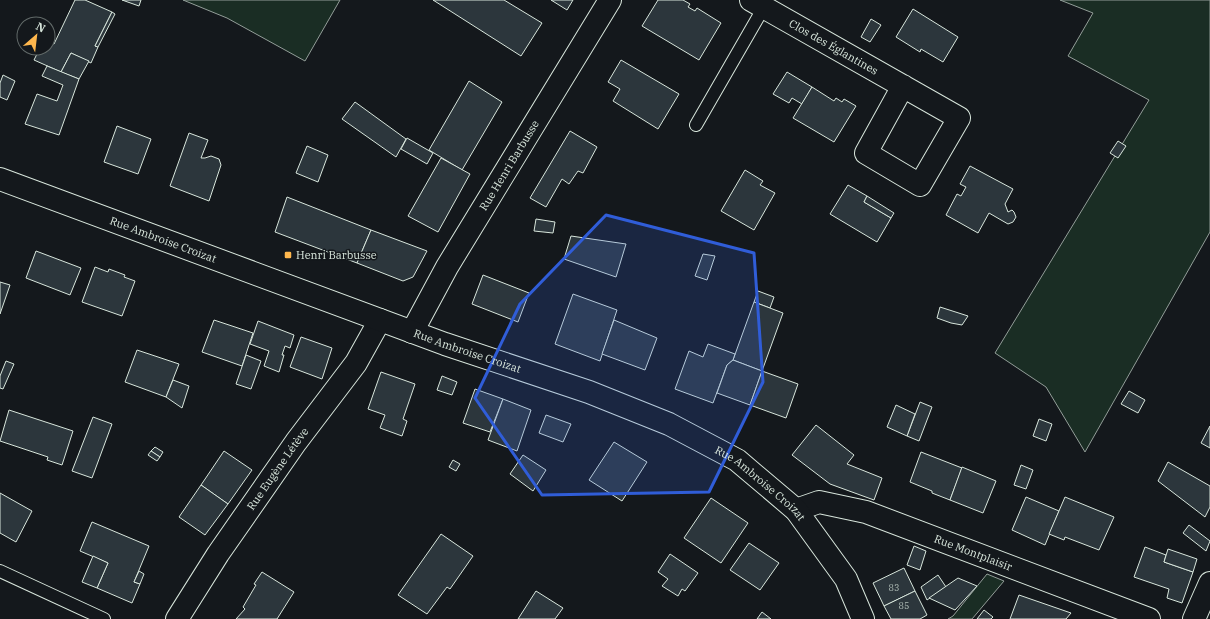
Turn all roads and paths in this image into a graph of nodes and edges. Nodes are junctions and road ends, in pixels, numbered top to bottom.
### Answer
1 (610, 0) edge
2 (758, 4) edge
3 (903, 86) junction
4 (696, 125) dead end
5 (0, 179) edge
6 (380, 320) junction
7 (412, 332) junction
8 (796, 510) junction
9 (0, 571) edge
10 (1210, 583) edge
11 (104, 619) edge
12 (177, 619) edge
13 (863, 619) edge
14 (1149, 619) edge
15 (1194, 619) edge

1 - 7 street, Rue Henri Barbusse
2 - 3 street, Clos des Églantines
2 - 4 lane, Clos des Églantines
3 - 3 street, Clos des Églantines
5 - 6 street, Rue Ambroise Croizat
6 - 7 street, Rue Ambroise Croizat
6 - 12 street, Rue Eugène Létève
7 - 8 street, Rue Ambroise Croizat
8 - 13 street, Rue Ambroise Croizat
8 - 14 street, Rue Montplaisir
9 - 11 lane
10 - 15 street

